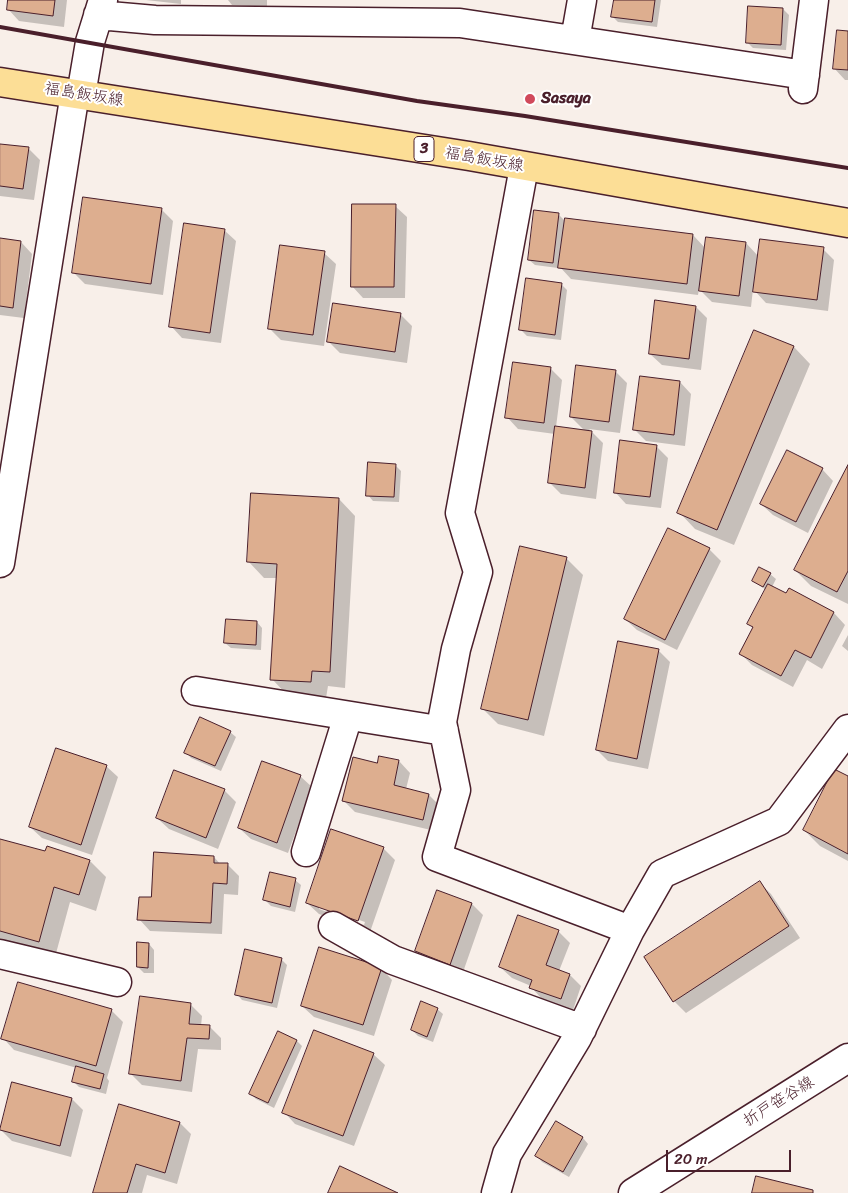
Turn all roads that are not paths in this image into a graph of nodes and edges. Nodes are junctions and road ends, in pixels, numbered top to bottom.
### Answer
1 (582, 0) edge
2 (814, 0) edge
3 (100, 8) edge
4 (575, 40) junction
5 (0, 82) edge
6 (78, 94) junction
7 (524, 167) junction
8 (848, 223) edge
9 (1, 550) edge
10 (196, 692) dead end
11 (348, 716) junction
12 (848, 728) edge
13 (444, 732) junction
14 (306, 852) dead end
15 (333, 926) dead end
16 (630, 930) junction
17 (0, 954) edge
18 (117, 982) dead end
19 (582, 1029) junction
20 (848, 1058) edge
21 (496, 1193) edge
22 (633, 1193) edge

1 - 4 street
2 - 4 street
3 - 4 street
3 - 6 street
5 - 6 main road, 福島飯坂線 / 3
6 - 7 main road, 福島飯坂線 / 3
6 - 9 street
7 - 8 main road, 福島飯坂線 / 3
7 - 13 street
10 - 11 street
11 - 13 street
11 - 14 street
12 - 16 street
13 - 16 street
15 - 19 street
16 - 19 street
17 - 18 street
19 - 21 street
20 - 22 street, 折戸笹谷線

